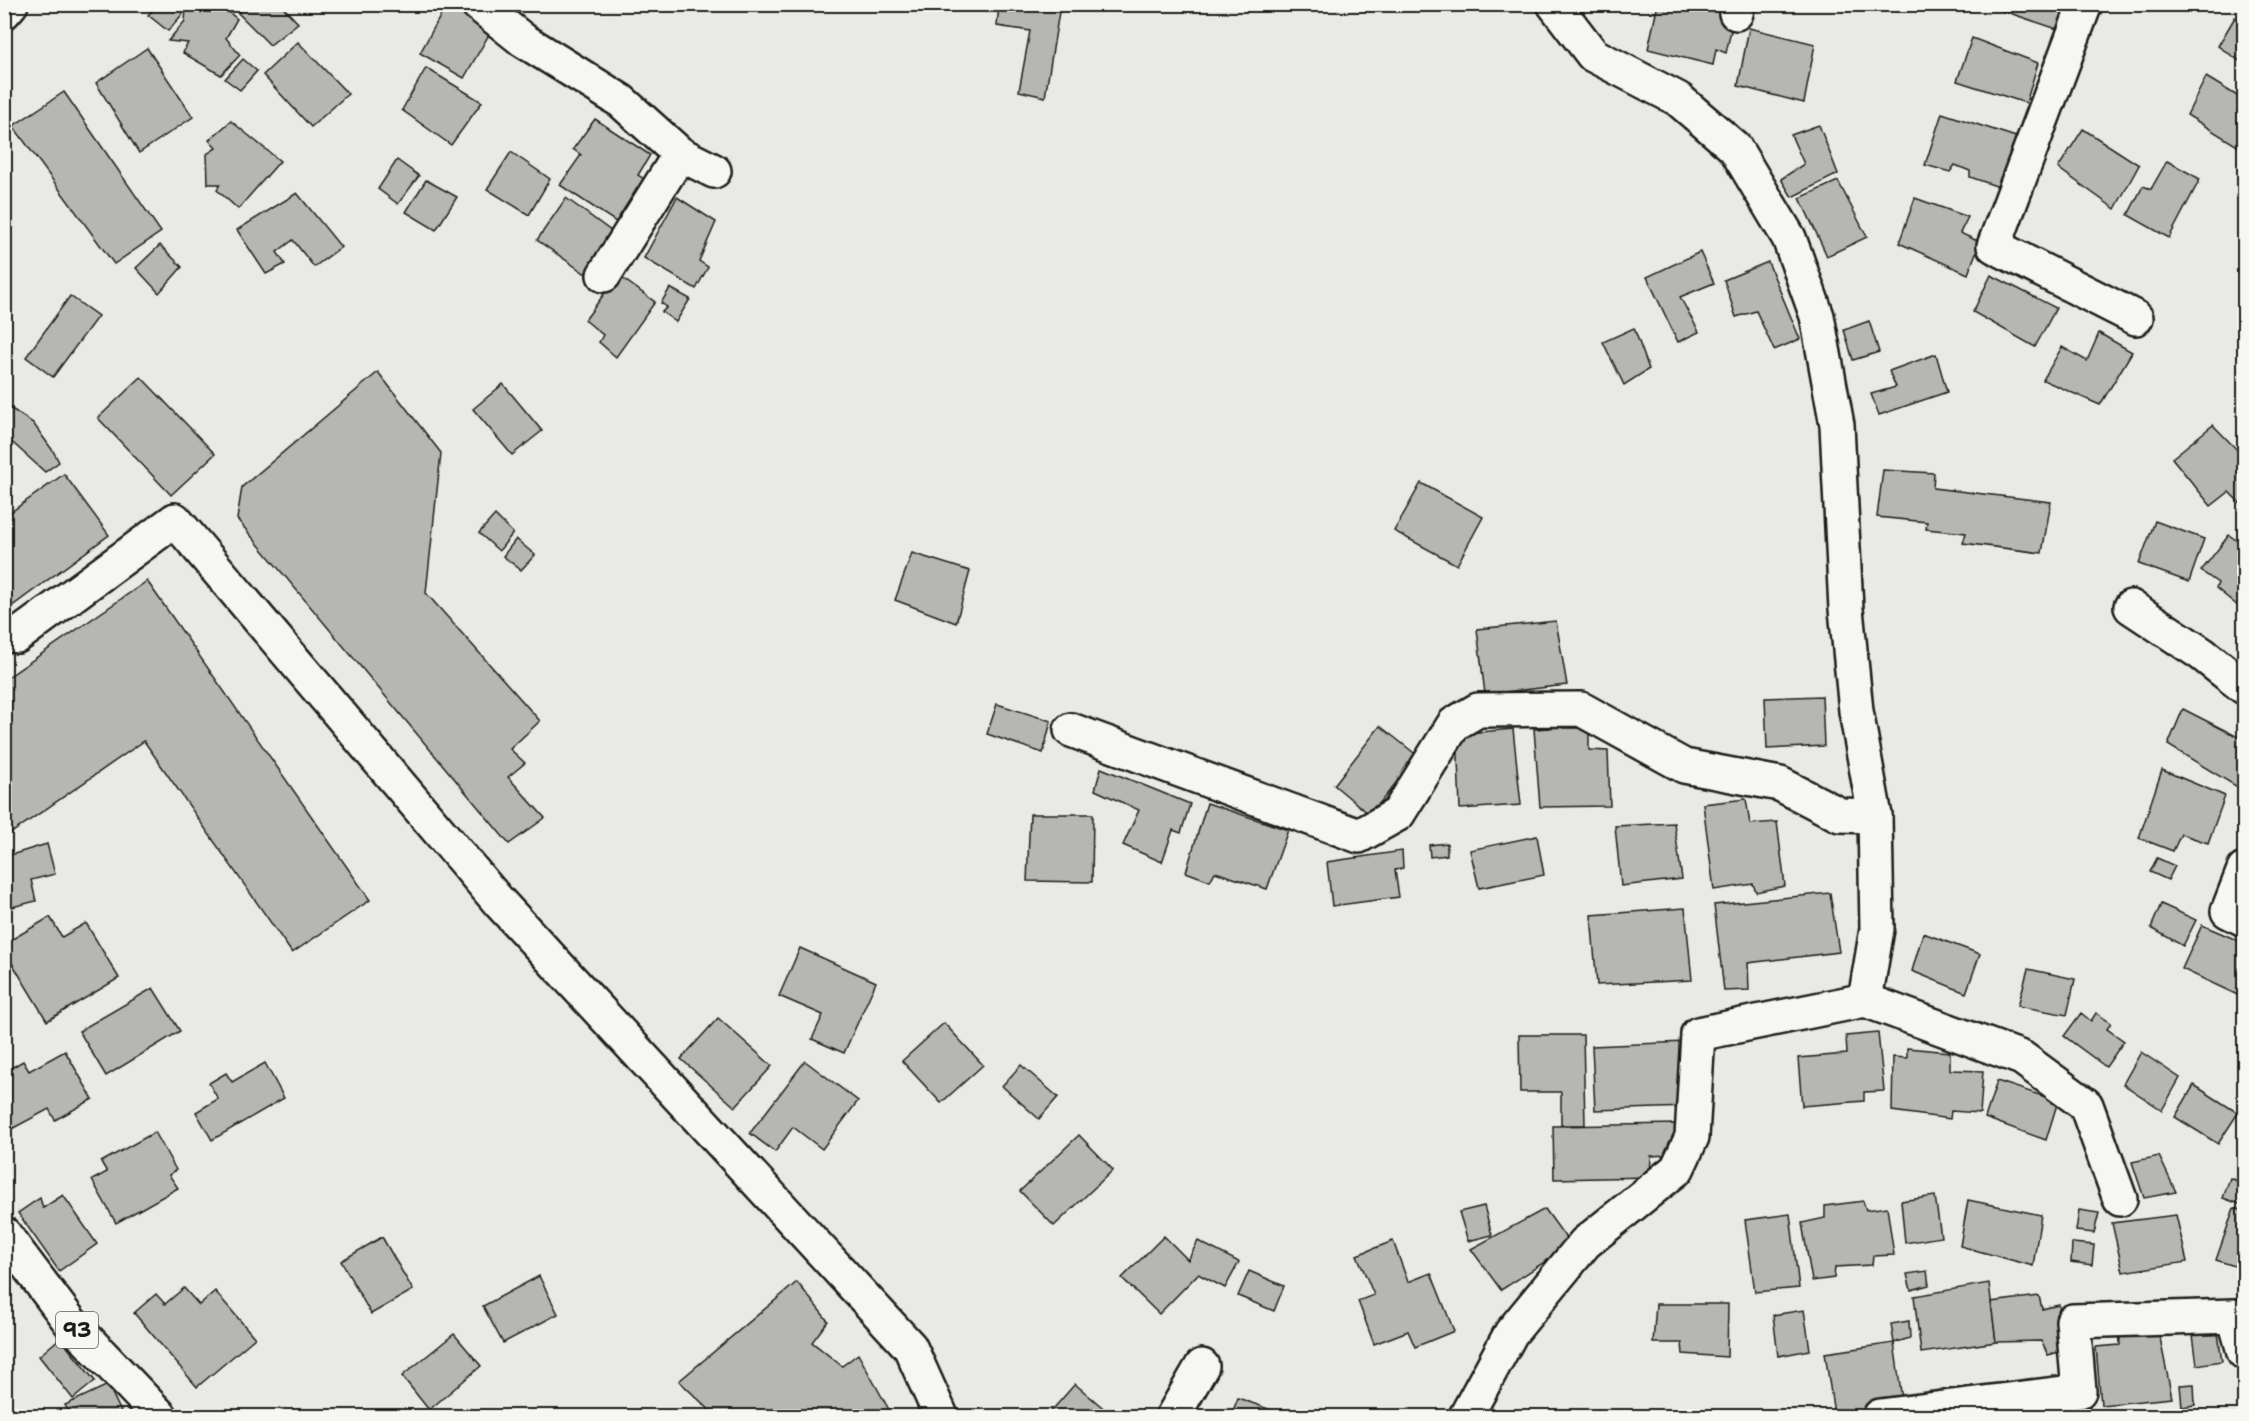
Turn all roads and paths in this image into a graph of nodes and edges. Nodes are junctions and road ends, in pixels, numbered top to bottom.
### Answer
1 (11, 4) edge
2 (478, 4) edge
3 (1554, 4) edge
4 (2085, 4) edge
5 (4, 12) edge
6 (680, 154) junction
7 (714, 171) dead end
8 (604, 275) dead end
9 (2136, 318) dead end
10 (2131, 607) dead end
11 (17, 636) dead end
12 (2244, 687) edge
13 (1071, 730) dead end
14 (1875, 816) junction
15 (2244, 870) edge
16 (2244, 919) edge
17 (1865, 1000) junction
18 (2120, 1199) dead end
19 (4, 1234) edge
20 (2244, 1352) edge
21 (1203, 1366) dead end
22 (160, 1416) edge
23 (941, 1416) edge
24 (1173, 1416) edge
25 (1466, 1416) edge
26 (1880, 1416) edge

1 - 5 street
2 - 6 street
3 - 14 street
4 - 9 street
6 - 7 street
6 - 8 street
10 - 12 street
11 - 23 street
13 - 14 street
14 - 17 street
15 - 16 street
17 - 18 street
17 - 25 street
19 - 22 street, 93
20 - 26 street
21 - 24 street

